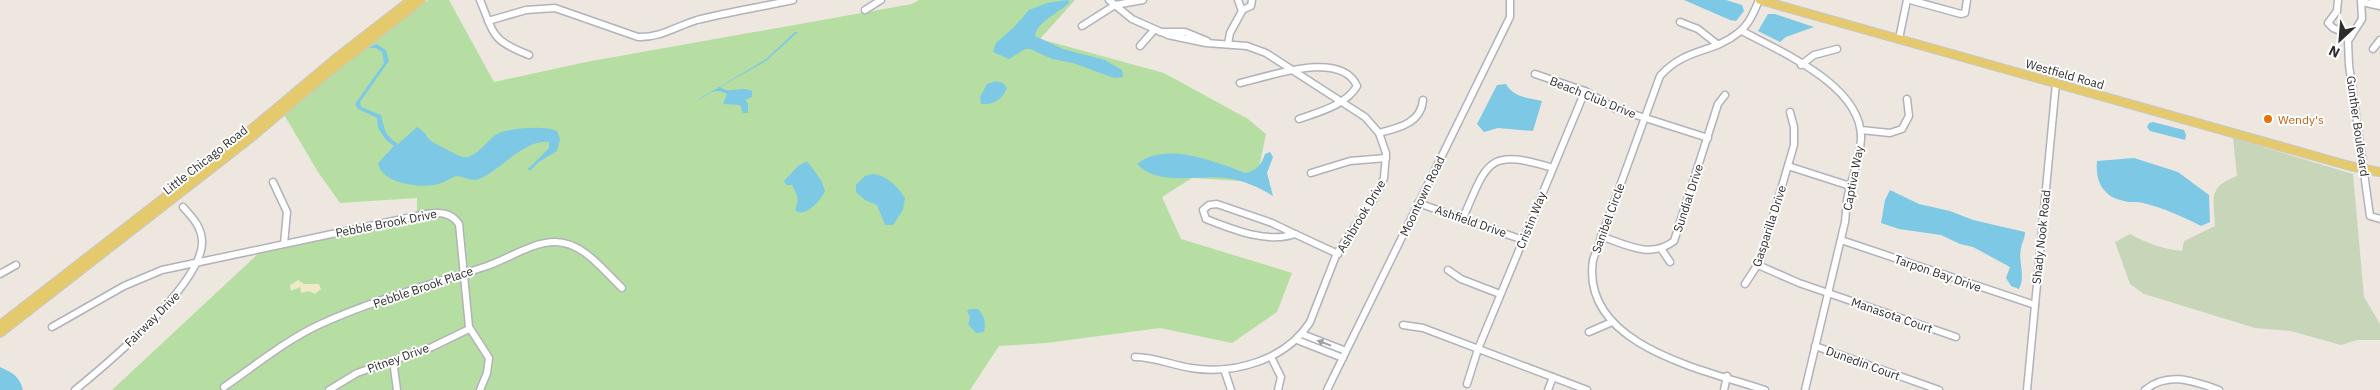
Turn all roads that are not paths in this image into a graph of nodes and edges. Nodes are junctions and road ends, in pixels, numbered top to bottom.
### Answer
1 (411, 0) edge
2 (421, 0) edge
3 (480, 0) edge
4 (794, 0) edge
5 (1109, 0) edge
6 (1143, 0) edge
7 (1238, 0) edge
8 (1252, 0) edge
9 (1510, 0) edge
10 (1760, 0) edge
11 (1908, 0) edge
12 (1967, 0) edge
13 (2338, 0) edge
14 (2373, 0) edge
15 (877, 1) edge
16 (2362, 1) edge
17 (774, 2) edge
18 (2380, 2) edge
19 (1115, 6) junction
20 (2380, 6) edge
21 (865, 10) dead end
22 (1242, 10) junction
23 (488, 22) junction
24 (1680, 22) dead end
25 (1082, 26) dead end
26 (1157, 31) junction
27 (1742, 31) junction
28 (2350, 36) junction
29 (1899, 39) junction
30 (2380, 40) edge
31 (1228, 44) junction
32 (1717, 44) junction
33 (1140, 46) dead end
34 (2373, 49) dead end
35 (1837, 50) dead end
36 (529, 55) dead end
37 (1802, 65) junction
38 (1291, 70) junction
39 (1535, 74) dead end
40 (1240, 83) dead end
41 (2056, 83) junction
42 (1585, 91) junction
43 (1725, 95) dead end
44 (1907, 99) dead end
45 (1423, 100) dead end
46 (1341, 101) junction
47 (1790, 112) dead end
48 (1645, 118) junction
49 (1299, 119) dead end
50 (1861, 130) junction
51 (1379, 133) junction
52 (1708, 138) junction
53 (1386, 158) junction
54 (1788, 166) junction
55 (1552, 168) junction
56 (2364, 170) junction
57 (2380, 172) edge
58 (1311, 173) dead end
59 (2380, 177) edge
60 (273, 182) dead end
61 (1850, 186) junction
62 (1418, 203) junction
63 (183, 207) dead end
64 (1463, 218) junction
65 (2380, 219) edge
66 (1295, 234) junction
67 (1601, 236) junction
68 (1523, 240) junction
69 (1841, 240) junction
70 (284, 244) junction
71 (1662, 250) junction
72 (1338, 254) junction
73 (197, 262) junction
74 (1670, 262) dead end
75 (16, 265) dead end
76 (1758, 265) junction
77 (1448, 270) dead end
78 (463, 273) junction
79 (0, 274) edge
80 (1745, 284) dead end
81 (622, 288) dead end
82 (1828, 293) junction
83 (1500, 294) junction
84 (2034, 305) junction
85 (1612, 322) junction
86 (0, 325) edge
87 (1403, 325) dead end
88 (52, 327) dead end
89 (469, 329) junction
90 (1589, 332) dead end
91 (0, 334) edge
92 (1300, 337) junction
93 (1956, 338) dead end
94 (1816, 346) junction
95 (1478, 349) junction
96 (1345, 354) junction
97 (1135, 357) dead end
98 (1271, 357) junction
99 (393, 360) junction
100 (1224, 369) junction
101 (1727, 376) junction
102 (1553, 377) junction
103 (1467, 384) dead end
104 (224, 388) dead end
105 (75, 390) edge
106 (329, 390) edge
107 (397, 390) edge
108 (480, 390) edge
109 (1231, 390) edge
110 (1278, 390) edge
111 (1328, 390) edge
112 (1548, 390) edge
113 (1587, 390) edge
114 (1724, 390) edge
115 (1765, 390) edge
116 (1805, 390) edge
117 (1939, 390) edge
118 (2027, 390) edge
119 (2144, 390) edge
120 (2219, 390) edge

1 - 86 main road, Little Chicago Road
2 - 91 main road, Little Chicago Road
3 - 23 street
4 - 17 street
5 - 19 street, Ashbrook Drive
6 - 19 street
7 - 22 street
8 - 22 street
9 - 62 street, Moontown Road
10 - 27 street, Sanibel Circle
10 - 29 main road, Westfield Road
11 - 12 street
11 - 29 street
13 - 28 street
14 - 18 street
15 - 21 street
16 - 20 street
16 - 28 street, Gunther Boulevard
17 - 23 street
19 - 25 street
19 - 26 street, Ashbrook Drive
22 - 31 street
23 - 36 street
24 - 32 street
26 - 31 street, Ashbrook Drive
26 - 33 street
27 - 32 street, Sanibel Circle
27 - 37 street, Captiva Way
28 - 56 street, Gunther Boulevard
29 - 41 main road, Westfield Road
30 - 34 street
31 - 38 street, Ashbrook Drive
32 - 48 street, Sanibel Circle
35 - 37 street
37 - 50 street, Captiva Way
38 - 40 street
38 - 46 street, Ashbrook Drive
38 - 46 street
39 - 42 street, Beach Club Drive
41 - 56 main road, Westfield Road
41 - 84 street, Shady Nook Road
42 - 48 street, Beach Club Drive
42 - 55 street, Cristin Way
43 - 52 street, Sundial Drive
44 - 50 street
45 - 51 street
46 - 49 street
46 - 51 street, Ashbrook Drive
47 - 54 street, Gasparilla Drive
48 - 52 street, Beach Club Drive
48 - 67 street, Sanibel Circle
50 - 61 street, Captiva Way
51 - 53 street, Ashbrook Drive
52 - 71 street, Sundial Drive
53 - 58 street
53 - 72 street, Ashbrook Drive
54 - 61 street
54 - 76 street, Gasparilla Drive
55 - 64 street
55 - 68 street, Cristin Way
56 - 57 main road, Westfield Road
56 - 59 main road, Westfield Road
56 - 65 street, Gunther Boulevard
60 - 70 street
61 - 69 street, Captiva Way
62 - 64 street, Ashfield Drive
62 - 96 street, Moontown Road
63 - 73 street, Fairway Drive
64 - 68 street, Ashfield Drive
66 - 66 street
66 - 72 street
67 - 71 street
67 - 85 street, Sanibel Circle
68 - 83 street, Cristin Way
69 - 82 street, Captiva Way
69 - 84 street, Tarpon Bay Drive
70 - 73 street, Pebble Brook Drive
70 - 78 street, Pebble Brook Drive
71 - 74 street
72 - 92 street, Ashbrook Drive
73 - 88 street, Pebble Brook Drive
73 - 105 street, Fairway Drive
75 - 79 street
76 - 80 street, Gasparilla Drive
76 - 82 street
77 - 83 street
78 - 81 street, Pebble Brook Place
78 - 89 street, Pebble Brook Drive
78 - 104 street, Pebble Brook Place
82 - 93 street, Manasota Court
82 - 94 street, Captiva Way
83 - 95 street, Cristin Way
84 - 118 street, Shady Nook Road
85 - 90 street
85 - 101 street, Sanibel Circle
87 - 95 street
89 - 99 street, Pitney Drive
89 - 108 street, Pebble Brook Drive
92 - 96 street
92 - 98 street, Ashbrook Drive
94 - 116 street, Captiva Way
94 - 117 street, Dunedin Court
95 - 102 street
95 - 103 street, Cristin Way
96 - 111 street, Moontown Road
97 - 100 street, Ashbrook Drive
98 - 100 street, Ashbrook Drive
98 - 110 street
99 - 106 street, Pitney Drive
99 - 107 street
100 - 109 street
101 - 114 street
101 - 115 street, Sanibel Circle
102 - 112 street
102 - 113 street
119 - 120 street

